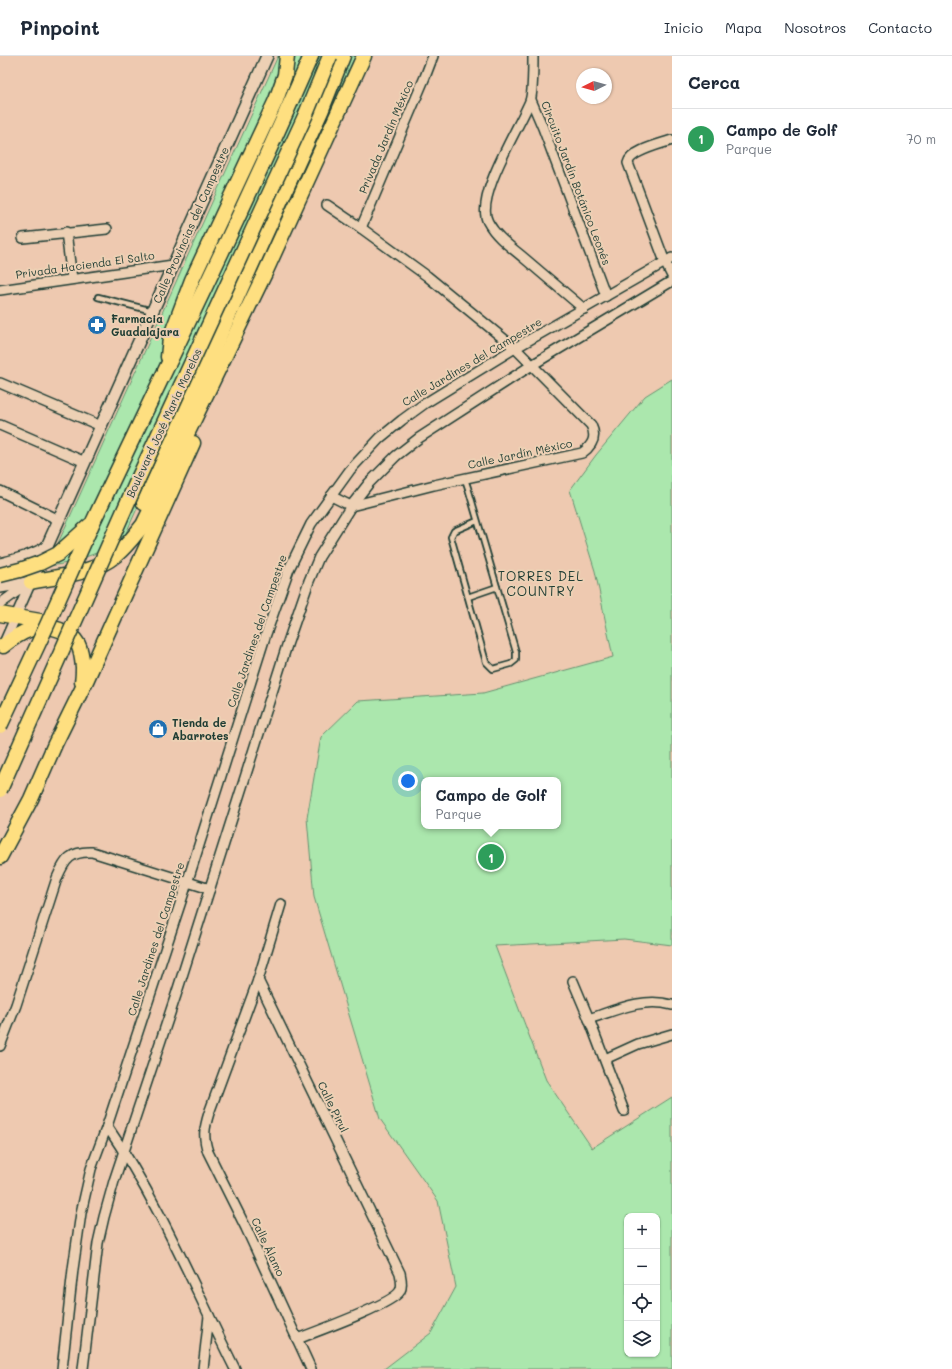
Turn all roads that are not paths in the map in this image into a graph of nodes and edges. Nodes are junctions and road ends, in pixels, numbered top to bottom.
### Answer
1 (267, 56) edge
2 (287, 56) edge
3 (311, 56) edge
4 (330, 56) edge
5 (343, 56) edge
6 (364, 56) edge
7 (433, 56) edge
8 (533, 56) edge
9 (531, 100) junction
10 (672, 140) edge
11 (327, 205) dead end
12 (361, 228) junction
13 (107, 229) dead end
14 (66, 232) junction
15 (23, 238) dead end
16 (668, 260) edge
17 (173, 265) junction
18 (265, 273) junction
19 (672, 276) edge
20 (72, 279) junction
21 (672, 281) edge
22 (0, 290) edge
23 (606, 296) junction
24 (98, 297) dead end
25 (584, 309) junction
26 (153, 311) junction
27 (515, 348) junction
28 (167, 364) junction
29 (532, 365) junction
30 (0, 383) edge
31 (0, 424) edge
32 (101, 426) junction
33 (85, 462) junction
34 (465, 479) junction
35 (0, 491) edge
36 (331, 496) junction
37 (351, 506) junction
38 (58, 520) junction
39 (477, 521) junction
40 (93, 522) junction
41 (47, 547) junction
42 (125, 547) junction
43 (0, 564) edge
44 (0, 575) edge
45 (31, 582) junction
46 (497, 587) junction
47 (0, 588) edge
48 (468, 597) junction
49 (0, 604) edge
50 (0, 614) edge
51 (16, 617) junction
52 (56, 628) junction
53 (1, 648) edge
54 (15, 694) junction
55 (77, 698) junction
56 (0, 715) edge
57 (0, 726) edge
58 (0, 790) edge
59 (0, 857) edge
60 (187, 883) junction
61 (210, 889) junction
62 (281, 904) dead end
63 (258, 980) junction
64 (573, 981) dead end
65 (672, 1005) edge
66 (589, 1018) junction
67 (672, 1034) edge
68 (0, 1046) edge
69 (605, 1059) junction
70 (624, 1111) dead end
71 (107, 1126) junction
72 (124, 1151) junction
73 (209, 1316) junction
74 (297, 1339) junction
75 (62, 1369) edge
76 (83, 1369) edge
77 (203, 1369) edge
78 (235, 1369) edge
79 (311, 1369) edge

1 - 17 street, Calle Provincias del Campestre
2 - 28 main road
3 - 28 main road, Boulevard José María Morelos
4 - 58 main road, Boulevard José María Morelos, bridge
5 - 42 main road
6 - 18 main road
7 - 12 street, Privada Jardín México
8 - 9 street
9 - 23 street, Circuito Jardín Botánico Leonés
9 - 25 street, Circuito Jardín Botánico Leonés
10 - 16 street
11 - 12 street, Calle Jardín México
12 - 27 street, Calle Jardín México
13 - 14 street
14 - 15 street
14 - 20 street
16 - 19 street
16 - 23 street, Calle Jardines del Campestre
17 - 20 street, Privada Hacienda El Salto
17 - 26 street, Calle Provincias del Campestre
18 - 42 main road
18 - 55 main road
20 - 22 street, Privada Hacienda El Salto
21 - 29 street
23 - 25 street, Calle Jardines del Campestre
24 - 26 lane
25 - 27 street, Calle Jardines del Campestre
26 - 32 street, Calle Provincias del Campestre
27 - 29 street, Calle Jardín México
27 - 36 street, Calle Jardines del Campestre
28 - 40 main road, Boulevard José María Morelos
29 - 34 street, Calle Jardín México
29 - 37 street
30 - 32 street
31 - 33 street
32 - 33 street, Calle Provincias del Campestre
33 - 38 street, Calle Provincias del Campestre
34 - 37 street, Calle Jardín México
34 - 39 lane
35 - 38 street
36 - 37 street
36 - 60 street, Calle Jardines del Campestre
37 - 61 street
38 - 41 street, Calle Provincias del Campestre
39 - 46 lane
39 - 48 lane
40 - 44 main road, bridge
40 - 54 main road, Boulevard José María Morelos, bridge
41 - 43 street
41 - 45 street, Calle Provincias del Campestre
42 - 45 main road
45 - 47 street
45 - 49 street
45 - 51 street
46 - 48 lane
46 - 48 lane
50 - 51 main road
51 - 52 main road
51 - 53 street
52 - 53 main road
52 - 55 main road
54 - 56 main road, bridge
54 - 57 main road, Boulevard José María Morelos, bridge
55 - 59 main road
60 - 61 street
60 - 68 street
60 - 71 street, Calle Jardines del Campestre
61 - 72 street
62 - 63 street
63 - 74 street, Calle Álamo
63 - 74 street, Calle Pirul
64 - 66 street
65 - 66 street
66 - 69 street
67 - 69 street
69 - 70 street
71 - 72 street
71 - 75 street, Calle Jardines del Campestre
72 - 73 street
72 - 76 street
73 - 77 street
73 - 78 street
74 - 79 street, Calle Álamo

